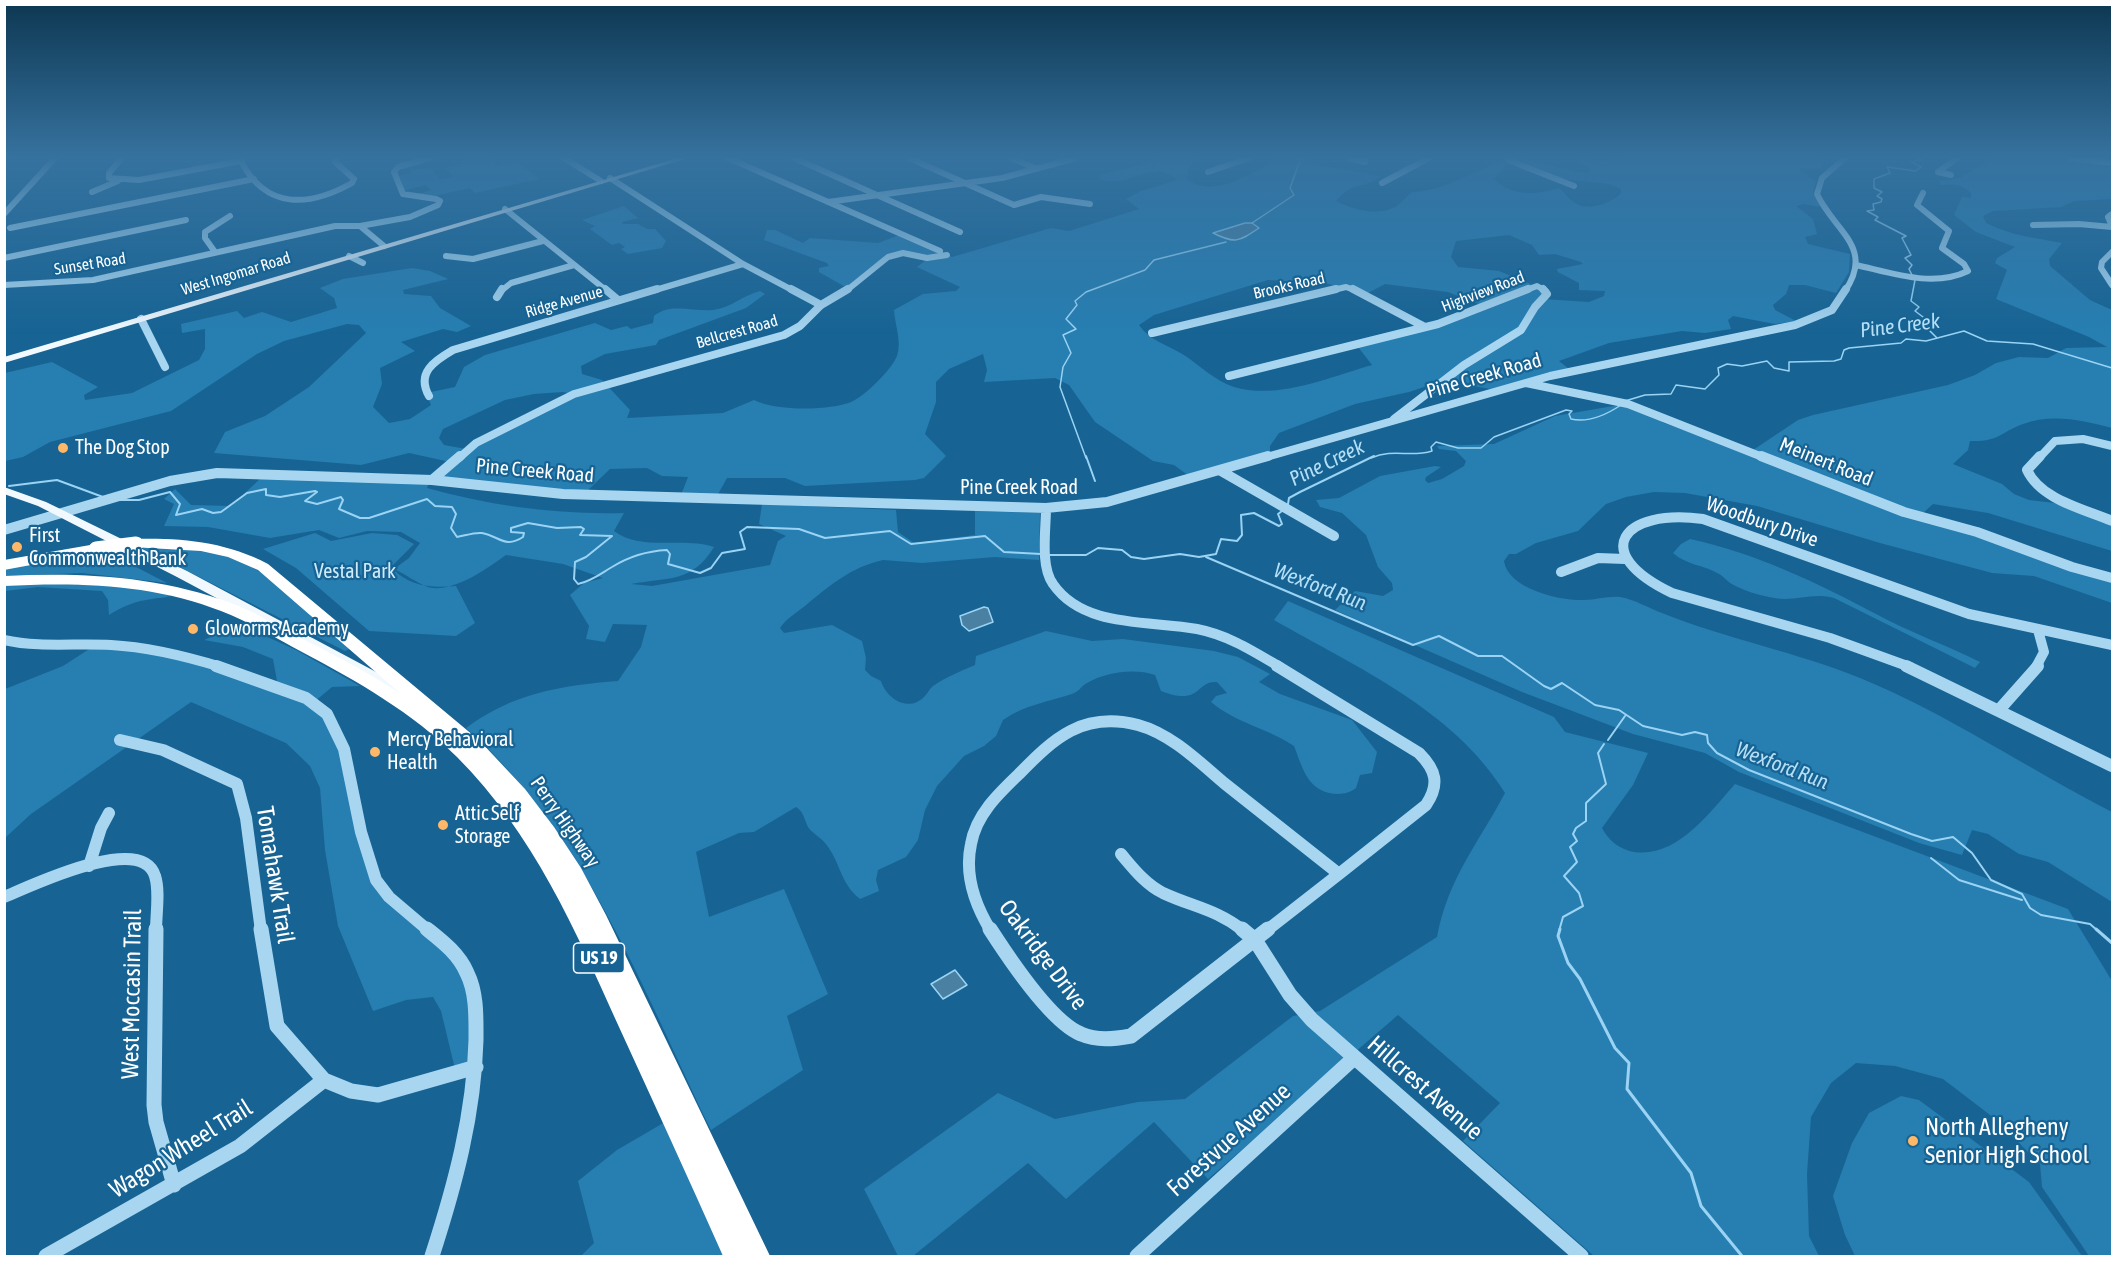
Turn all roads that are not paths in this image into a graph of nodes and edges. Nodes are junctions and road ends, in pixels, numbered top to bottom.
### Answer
1 (66, 217) edge
2 (229, 217) edge
3 (410, 217) edge
4 (479, 217) edge
5 (514, 217) edge
6 (670, 217) edge
7 (863, 217) edge
8 (924, 217) edge
9 (1832, 217) edge
10 (1932, 217) edge
11 (4, 220) edge
12 (186, 220) dead end
13 (2033, 225) dead end
14 (360, 226) junction
15 (2112, 226) edge
16 (10, 228) junction
17 (960, 232) dead end
18 (7, 237) dead end
19 (543, 241) junction
20 (384, 246) junction
21 (940, 251) dead end
22 (215, 252) junction
23 (2112, 252) edge
24 (947, 255) dead end
25 (349, 256) junction
26 (446, 256) dead end
27 (4, 258) edge
28 (363, 263) dead end
29 (743, 264) junction
30 (574, 265) junction
31 (1856, 267) junction
32 (4, 285) edge
33 (2112, 285) edge
34 (497, 297) dead end
35 (618, 300) junction
36 (821, 305) junction
37 (141, 319) junction
38 (1425, 327) junction
39 (1152, 333) dead end
40 (4, 360) edge
41 (165, 367) dead end
42 (1229, 376) dead end
43 (1526, 383) junction
44 (429, 396) dead end
45 (1392, 422) junction
46 (2112, 446) edge
47 (1221, 471) junction
48 (432, 480) junction
49 (4, 490) edge
50 (4, 497) edge
51 (1046, 508) junction
52 (55, 515) junction
53 (2112, 521) edge
54 (4, 530) edge
55 (1334, 536) dead end
56 (1625, 558) junction
57 (4, 566) edge
58 (1561, 572) dead end
59 (2112, 578) edge
60 (4, 581) edge
61 (226, 607) junction
62 (2038, 630) junction
63 (4, 640) edge
64 (2112, 645) edge
65 (428, 708) junction
66 (1999, 710) junction
67 (120, 740) dead end
68 (2112, 766) edge
69 (109, 813) dead end
70 (1121, 854) dead end
71 (89, 866) junction
72 (1339, 874) junction
73 (4, 897) edge
74 (1255, 940) junction
75 (1354, 1058) junction
76 (476, 1067) junction
77 (324, 1080) junction
78 (174, 1185) junction
79 (45, 1257) edge
80 (432, 1257) edge
81 (737, 1257) edge
82 (757, 1257) edge
83 (1137, 1257) edge
84 (1581, 1257) edge

1 - 16 street
2 - 22 street
3 - 14 street, Sunset Road
4 - 20 main road, West Ingomar Road
5 - 19 street
6 - 29 street, Bellcrest Road
7 - 21 street
8 - 17 street
9 - 31 street
10 - 31 street
11 - 16 street
12 - 27 street
13 - 15 street
14 - 20 street
14 - 22 street, Sunset Road
16 - 18 street
19 - 26 street
19 - 30 street
20 - 25 main road, West Ingomar Road
22 - 32 street, Sunset Road
23 - 33 street
24 - 36 street
25 - 28 street
25 - 37 main road, West Ingomar Road
29 - 35 street, Ridge Avenue
29 - 36 street, Bellcrest Road
30 - 34 street
30 - 35 street
31 - 43 street, Pine Creek Road
35 - 44 street, Ridge Avenue
36 - 48 street, Bellcrest Road
37 - 40 main road, West Ingomar Road
37 - 41 street
38 - 39 street, Brooks Road
38 - 42 street, Highview Road
38 - 45 street, Highview Road
43 - 45 street, Pine Creek Road
43 - 59 street, Meinert Road
45 - 47 street, Pine Creek Road
46 - 53 street
47 - 51 street, Pine Creek Road
47 - 55 street
48 - 51 street, Pine Creek Road
48 - 52 street, Pine Creek Road
49 - 52 main road, Perry Highway / US 19
50 - 52 main road, Perry Highway / US 19
51 - 72 street, Oakridge Drive
52 - 54 street, Pine Creek Road
52 - 61 main road, Perry Highway / US 19
52 - 65 main road, Perry Highway / US 19
56 - 58 street
56 - 62 street, Woodbury Drive
56 - 66 street
57 - 65 highway, bridge
60 - 61 highway
61 - 81 highway, Perry Highway / US 19
62 - 64 street
62 - 66 street
63 - 76 street
65 - 82 highway, Perry Highway / US 19
66 - 68 street
67 - 77 street, Tomahawk Trail
69 - 71 street
70 - 74 street, Hillcrest Avenue
71 - 73 street, West Moccasin Trail
71 - 78 street, West Moccasin Trail
72 - 74 street, Oakridge Drive
72 - 74 street, Oakridge Drive
74 - 75 street, Hillcrest Avenue
75 - 83 street, Forestvue Avenue
75 - 84 street, Hillcrest Avenue
76 - 77 street
76 - 80 street
77 - 78 street, Wagon Wheel Trail
78 - 79 street, Wagon Wheel Trail

